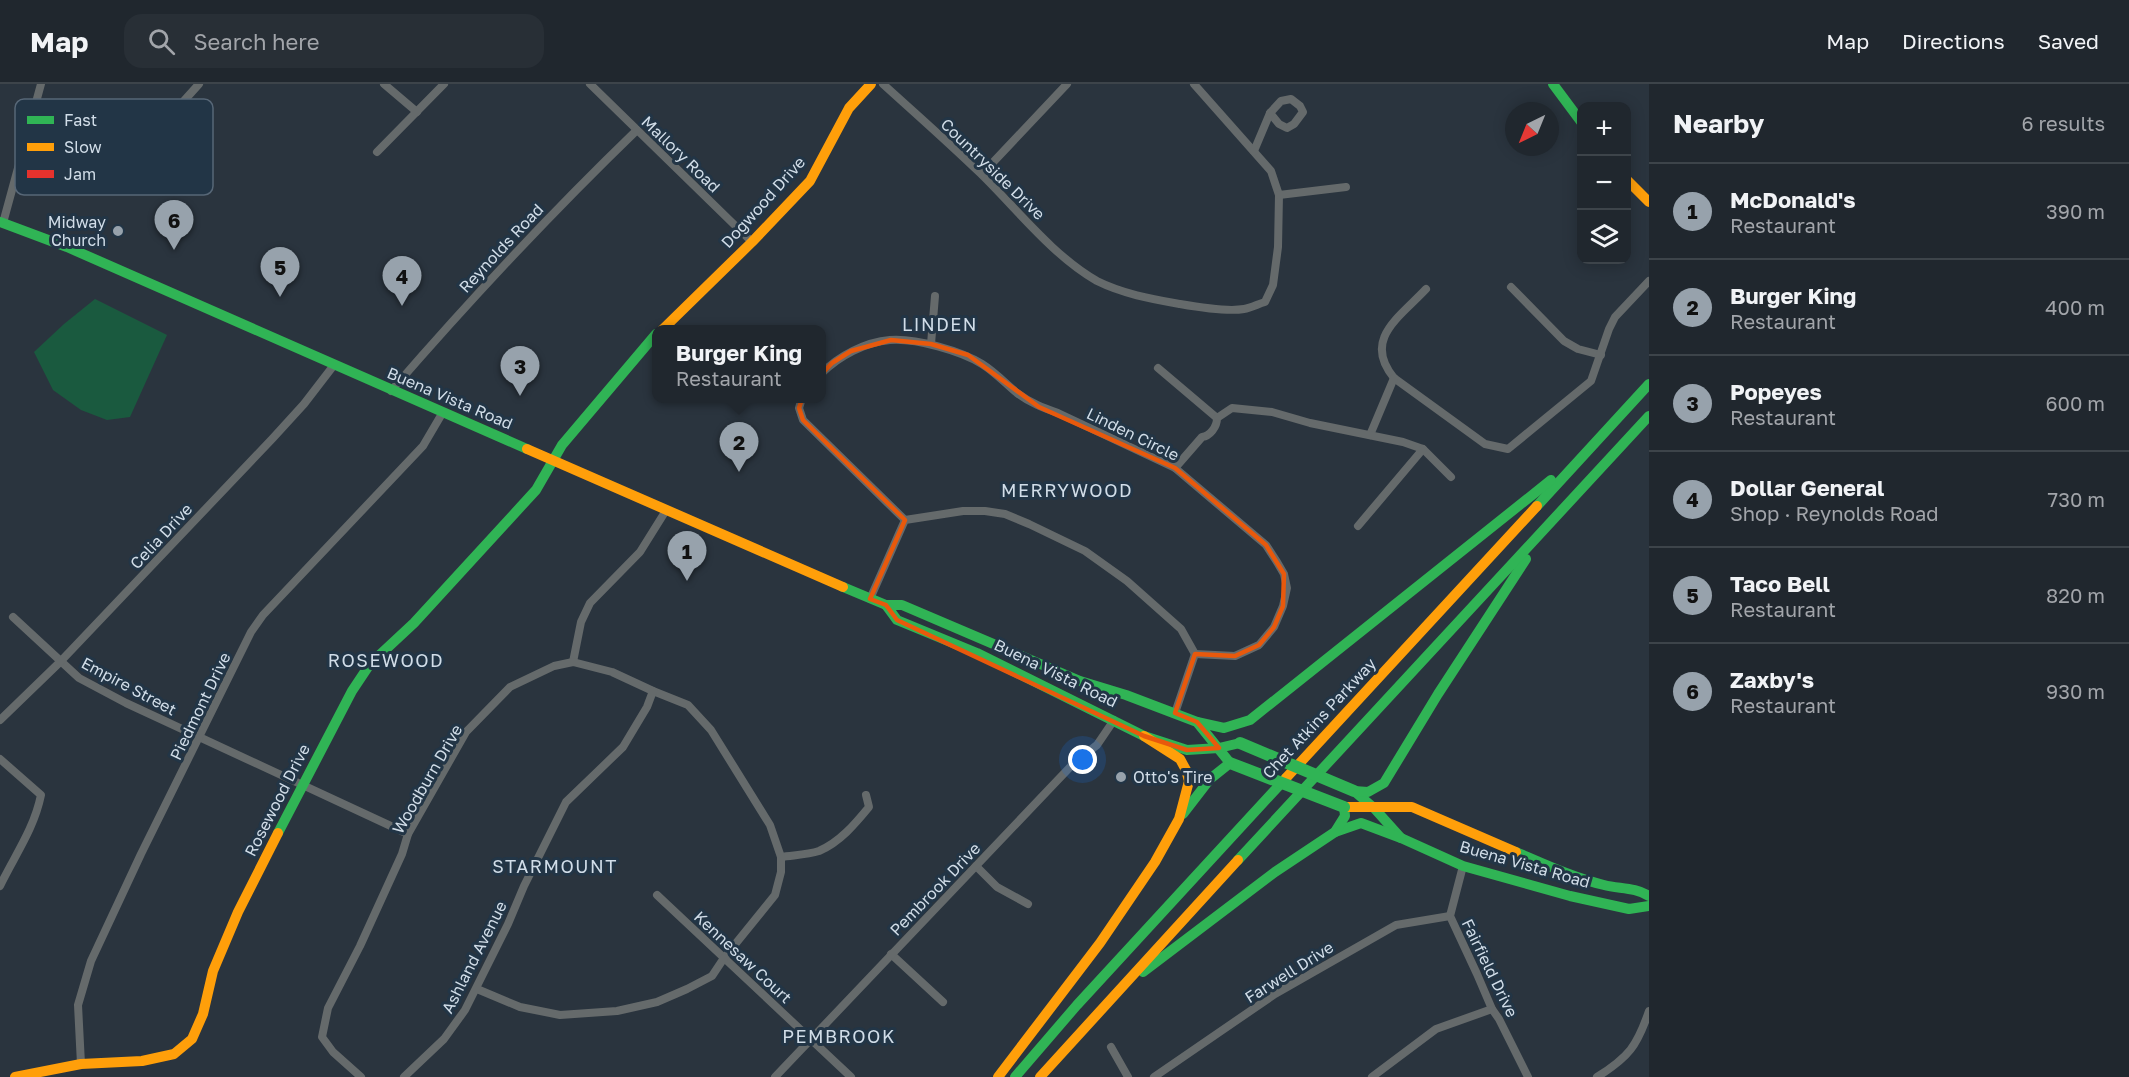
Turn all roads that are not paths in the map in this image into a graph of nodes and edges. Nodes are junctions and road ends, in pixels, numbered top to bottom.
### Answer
1 (41, 84) edge
2 (200, 84) edge
3 (384, 84) edge
4 (444, 84) edge
5 (590, 84) edge
6 (871, 84) edge
7 (883, 84) edge
8 (1067, 84) edge
9 (1194, 84) edge
10 (1553, 84) edge
11 (36, 99) edge
12 (186, 99) edge
13 (417, 112) junction
14 (1270, 113) dead end
15 (1577, 117) edge
16 (637, 130) junction
17 (1254, 151) junction
18 (377, 152) dead end
19 (981, 174) junction
20 (15, 176) edge
21 (1631, 184) edge
22 (1346, 187) dead end
23 (1280, 195) junction
24 (1649, 202) edge
25 (2, 222) edge
26 (752, 242) junction
27 (1649, 281) edge
28 (1511, 287) dead end
29 (1426, 290) dead end
30 (935, 296) dead end
31 (667, 325) edge
32 (652, 340) edge
33 (931, 345) junction
34 (1601, 355) junction
35 (334, 364) junction
36 (1158, 368) dead end
37 (826, 369) edge
38 (1394, 378) junction
39 (1649, 384) edge
40 (391, 391) junction
41 (801, 403) edge
42 (443, 412) junction
43 (1649, 416) edge
44 (1217, 418) junction
45 (1371, 435) junction
46 (1423, 449) junction
47 (1583, 454) junction
48 (1609, 458) junction
49 (554, 461) junction
50 (1174, 468) junction
51 (1451, 477) dead end
52 (664, 512) junction
53 (905, 520) junction
54 (1358, 526) dead end
55 (870, 599) junction
56 (886, 605) junction
57 (14, 617) dead end
58 (1195, 654) junction
59 (60, 662) junction
60 (573, 662) junction
61 (653, 691) junction
62 (1175, 713) junction
63 (0, 720) edge
64 (1114, 720) junction
65 (1197, 722) junction
66 (1144, 736) junction
67 (200, 737) junction
68 (1219, 748) junction
69 (0, 759) edge
70 (1230, 764) junction
71 (302, 784) junction
72 (1354, 790) junction
73 (866, 795) dead end
74 (1344, 807) junction
75 (1374, 808) junction
76 (1179, 819) junction
77 (1335, 832) junction
78 (408, 834) junction
79 (1401, 838) junction
80 (781, 857) junction
81 (976, 866) junction
82 (1463, 866) junction
83 (0, 886) edge
84 (657, 895) dead end
85 (1649, 896) edge
86 (1028, 904) dead end
87 (1649, 906) edge
88 (1450, 916) junction
89 (891, 954) junction
90 (724, 958) junction
91 (477, 989) junction
92 (1113, 995) junction
93 (943, 1002) dead end
94 (1491, 1009) junction
95 (1649, 1011) edge
96 (812, 1038) junction
97 (1112, 1047) dead end
98 (81, 1064) junction
99 (15, 1077) edge
100 (361, 1077) edge
101 (404, 1077) edge
102 (776, 1077) edge
103 (851, 1077) edge
104 (998, 1077) edge
105 (1015, 1077) edge
106 (1040, 1077) edge
107 (1128, 1077) edge
108 (1154, 1077) edge
109 (1372, 1077) edge
110 (1528, 1077) edge
111 (1597, 1077) edge

1 - 11 street
2 - 12 street
3 - 13 street
4 - 13 street
5 - 16 street, Mallory Road
6 - 26 main road, Dogwood Drive
7 - 19 street, Countryside Drive
8 - 19 street
9 - 17 street
10 - 15 main road
13 - 18 street
14 - 17 street
16 - 26 street, Mallory Road
16 - 40 street, Reynolds Road
17 - 23 street
19 - 23 street, Countryside Drive
20 - 25 street
21 - 24 main road
22 - 23 street
25 - 35 main road, Buena Vista Road
26 - 31 main road, Dogwood Drive
27 - 34 street
28 - 34 street
29 - 38 street
30 - 33 street
32 - 49 main road
33 - 37 street, Linden Circle
33 - 50 street, Linden Circle
34 - 38 street
35 - 40 main road, Buena Vista Road
35 - 59 street, Celia Drive
36 - 44 street
38 - 45 street
39 - 47 main road, Chet Atkins Parkway
40 - 42 main road, Buena Vista Road
41 - 53 street
42 - 49 main road, Buena Vista Road
42 - 67 street, Piedmont Drive
43 - 48 main road
44 - 45 street
44 - 50 street
45 - 46 street
46 - 51 street
46 - 54 street
47 - 65 main road
47 - 105 main road, Chet Atkins Parkway
48 - 72 main road
48 - 92 main road
49 - 52 main road, Buena Vista Road
49 - 71 main road, Rosewood Drive
50 - 58 street, Linden Circle
52 - 55 main road, Buena Vista Road
52 - 60 street
53 - 55 street
53 - 58 street
55 - 56 main road, Buena Vista Road
56 - 62 main road, Buena Vista Road
56 - 64 main road, Buena Vista Road
57 - 59 street, Empire Street
58 - 62 street
59 - 63 street, Celia Drive
59 - 67 street, Empire Street
60 - 61 street
60 - 78 street, Woodburn Drive
61 - 80 street
61 - 91 street, Ashland Avenue
62 - 65 main road, Buena Vista Road
64 - 66 main road, Buena Vista Road
64 - 81 street, Pembrook Drive
65 - 68 main road, Buena Vista Road
66 - 68 main road, Buena Vista Road
66 - 76 main road
67 - 71 street, Empire Street
67 - 98 street, Piedmont Drive
68 - 70 main road, Buena Vista Road
68 - 72 main road, Buena Vista Road, bridge
69 - 83 street
70 - 74 main road, Buena Vista Road, bridge
70 - 76 main road
71 - 78 street, Empire Street
71 - 98 main road, Rosewood Drive
72 - 75 main road, Buena Vista Road
73 - 80 street
74 - 75 main road, Buena Vista Road
74 - 77 main road
75 - 79 main road, Buena Vista Road
75 - 85 main road, Buena Vista Road
76 - 104 main road
77 - 79 main road
77 - 92 main road
78 - 100 street, Woodburn Drive
79 - 82 main road, Buena Vista Road
80 - 90 street
81 - 86 street
81 - 89 street, Pembrook Drive
82 - 87 main road, Buena Vista Road
82 - 88 street, Fairfield Drive
84 - 90 street, Kennesaw Court
88 - 94 street, Fairfield Drive
88 - 108 street, Farwell Drive
89 - 93 street
89 - 96 street, Pembrook Drive
90 - 91 street
90 - 96 street, Kennesaw Court
91 - 101 street, Ashland Avenue
92 - 106 main road
94 - 109 street
94 - 110 street, Fairfield Drive
95 - 111 street
96 - 102 street, Pembrook Drive
96 - 103 street, Kennesaw Court
97 - 107 street
98 - 99 main road, Rosewood Drive

